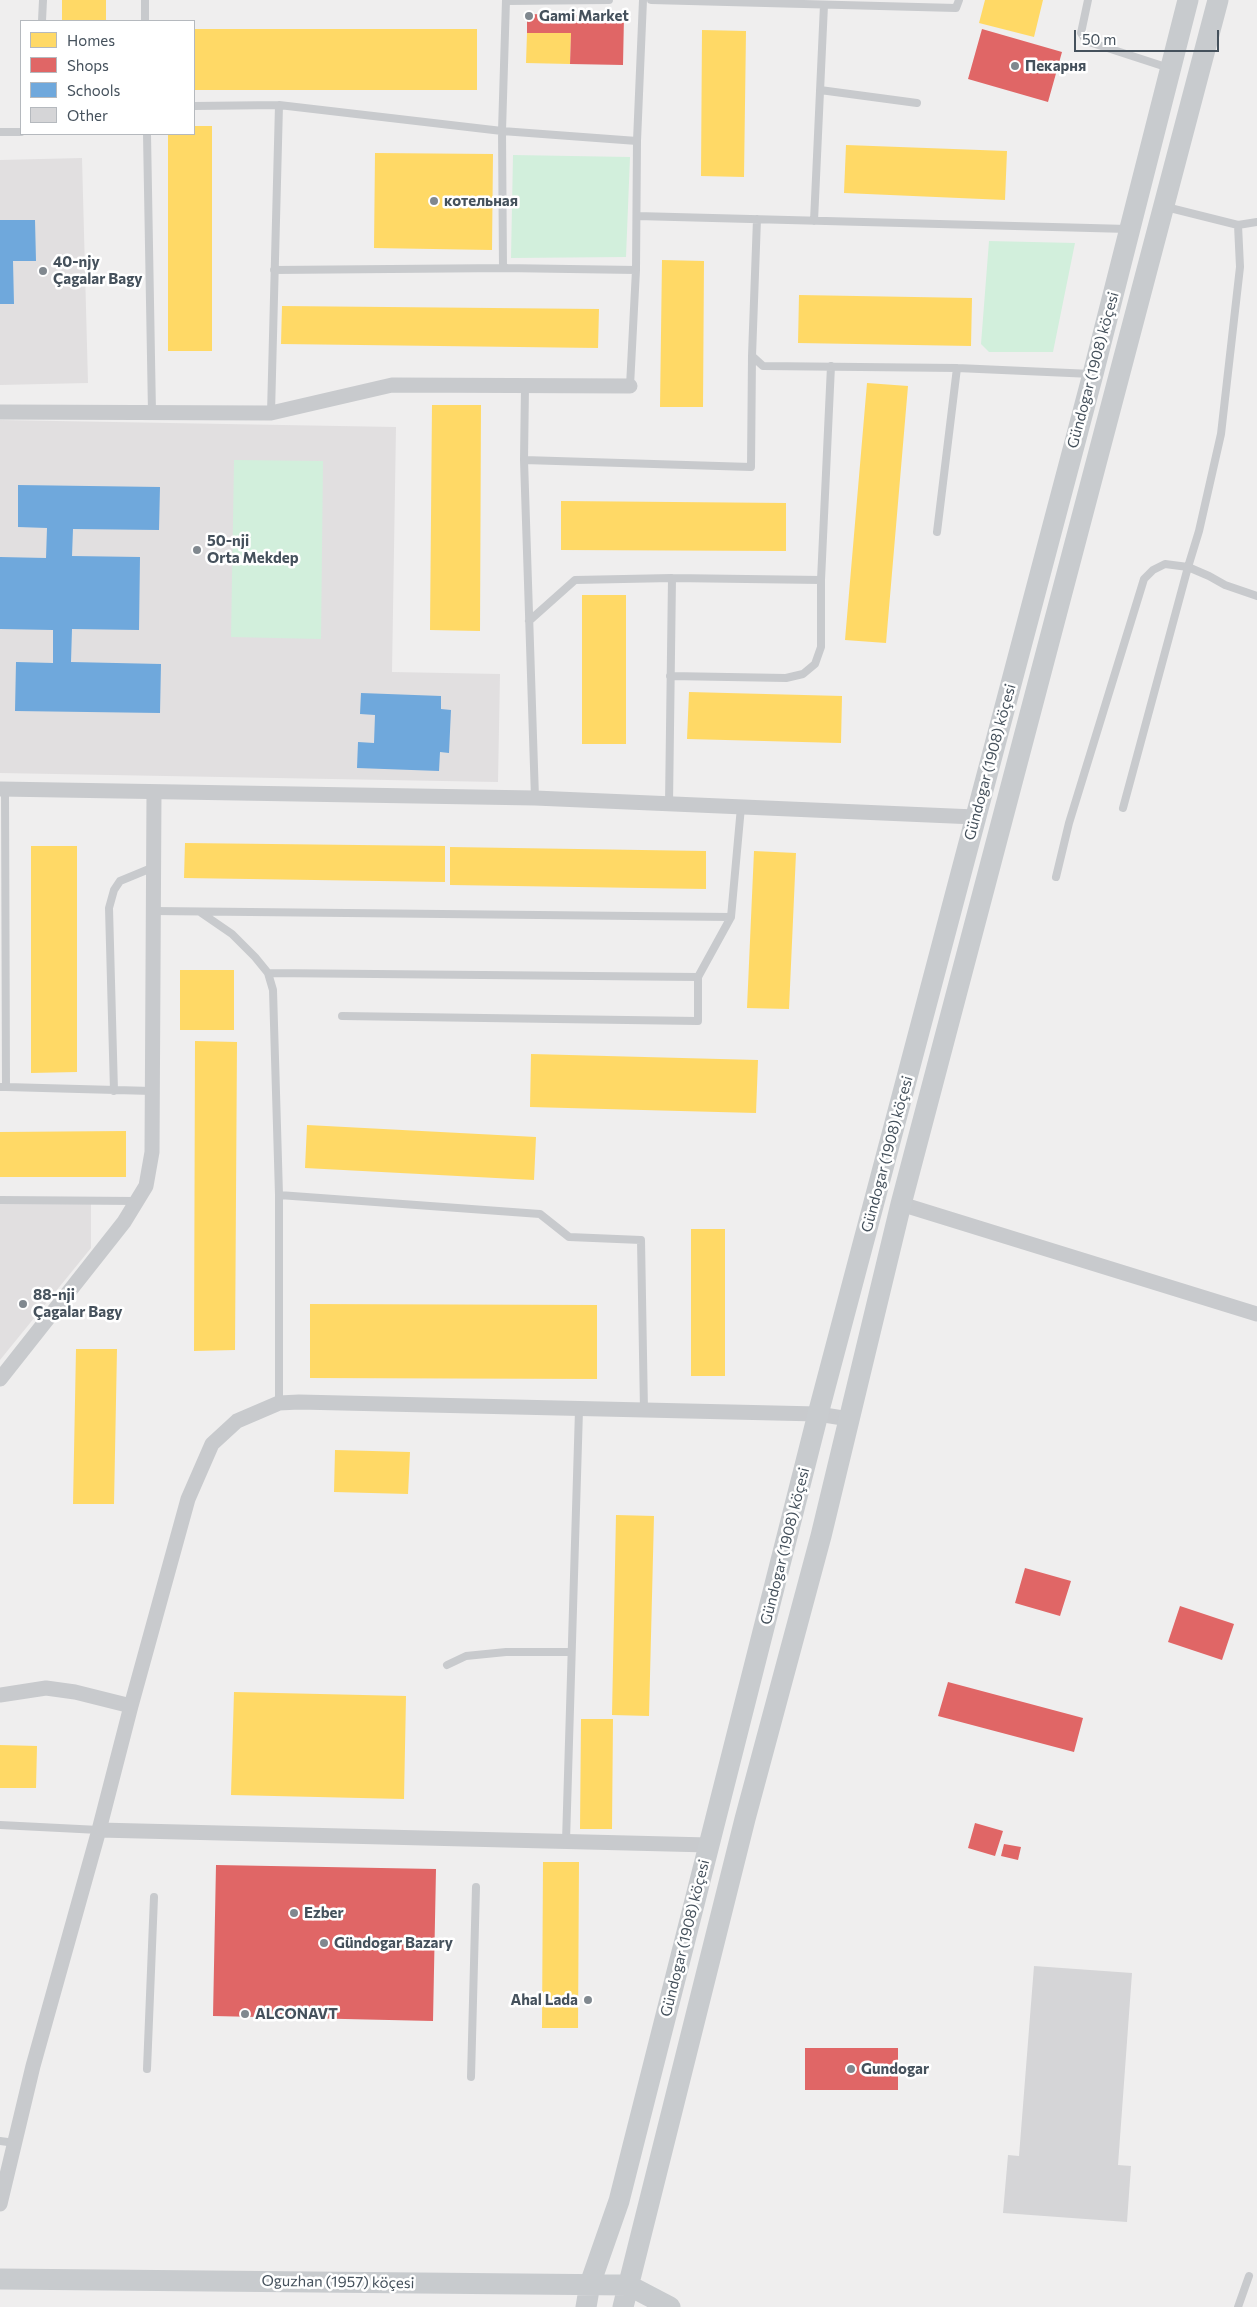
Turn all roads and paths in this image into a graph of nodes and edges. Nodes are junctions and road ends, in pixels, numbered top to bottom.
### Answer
1 (42, 0) edge
2 (145, 0) edge
3 (506, 0) edge
4 (609, 0) edge
5 (643, 0) edge
6 (651, 0) edge
7 (959, 0) edge
8 (1088, 0) edge
9 (1188, 0) edge
10 (1218, 0) edge
11 (824, 5) junction
12 (42, 20) edge
13 (145, 20) edge
14 (1172, 68) junction
15 (820, 90) junction
16 (917, 103) dead end
17 (279, 105) junction
18 (195, 106) edge
19 (502, 131) junction
20 (0, 132) edge
21 (20, 132) edge
22 (147, 135) edge
23 (637, 141) junction
24 (1164, 206) junction
25 (637, 216) junction
26 (756, 219) junction
27 (814, 221) junction
28 (1257, 222) edge
29 (1238, 225) junction
30 (1130, 229) junction
31 (510, 268) junction
32 (274, 270) junction
33 (636, 270) junction
34 (752, 356) junction
35 (831, 366) junction
36 (957, 368) junction
37 (1093, 374) junction
38 (525, 386) junction
39 (630, 386) joint
40 (0, 412) edge
41 (152, 413) junction
42 (271, 413) junction
43 (524, 460) junction
44 (937, 532) dead end
45 (1188, 567) junction
46 (672, 578) junction
47 (821, 580) junction
48 (1257, 596) edge
49 (529, 621) junction
50 (670, 676) junction
51 (2, 789) edge
52 (154, 792) junction
53 (535, 798) junction
54 (669, 804) junction
55 (741, 807) junction
56 (1123, 808) dead end
57 (976, 817) junction
58 (1002, 822) junction
59 (154, 867) junction
60 (1056, 878) dead end
61 (154, 911) junction
62 (200, 912) junction
63 (731, 916) junction
64 (3, 936) edge
65 (268, 973) junction
66 (698, 976) junction
67 (342, 1016) dead end
68 (3, 1087) edge
69 (114, 1091) junction
70 (152, 1092) junction
71 (279, 1195) junction
72 (0, 1200) edge
73 (137, 1201) junction
74 (900, 1204) junction
75 (1257, 1314) edge
76 (0, 1380) edge
77 (279, 1403) junction
78 (579, 1410) junction
79 (644, 1411) junction
80 (818, 1414) junction
81 (849, 1419) junction
82 (571, 1652) junction
83 (447, 1665) dead end
84 (0, 1694) edge
85 (130, 1706) junction
86 (0, 1826) edge
87 (99, 1830) junction
88 (566, 1841) junction
89 (710, 1845) junction
90 (476, 1887) dead end
91 (154, 1897) dead end
92 (147, 2069) dead end
93 (471, 2077) dead end
94 (7, 2142) edge
95 (0, 2204) edge
96 (1249, 2276) dead end
97 (0, 2279) edge
98 (590, 2284) junction
99 (628, 2284) junction
100 (586, 2307) edge
101 (624, 2307) edge
102 (670, 2307) edge
103 (1238, 2307) edge

1 - 12 lane
2 - 13 lane
3 - 4 lane
3 - 19 lane
5 - 23 lane
6 - 11 lane
7 - 11 lane
8 - 14 lane
9 - 14 main road, Gündogar (1908) köçesi
10 - 24 main road, Gündogar (1908) köçesi
11 - 15 lane
14 - 30 main road, Gündogar (1908) köçesi
15 - 16 lane
15 - 27 lane
17 - 18 lane
17 - 19 lane
17 - 32 lane
19 - 23 lane
19 - 31 lane
20 - 21 lane
22 - 41 lane
23 - 25 lane
24 - 29 lane
24 - 58 main road, Gündogar (1908) köçesi
25 - 26 lane
25 - 33 lane
26 - 27 lane
26 - 34 lane
27 - 30 lane
28 - 29 lane
29 - 45 lane
30 - 37 main road, Gündogar (1908) köçesi
31 - 32 lane
31 - 33 lane
32 - 42 lane
33 - 39 lane
34 - 35 lane
34 - 43 lane
35 - 36 lane
35 - 47 lane
36 - 37 lane
36 - 44 lane
37 - 57 main road, Gündogar (1908) köçesi
38 - 39 street
38 - 42 street
38 - 43 lane
40 - 41 street
41 - 42 street
43 - 49 lane
45 - 48 lane
45 - 56 lane
45 - 60 lane
46 - 47 lane
46 - 49 lane
46 - 50 lane
47 - 50 lane
49 - 53 lane
50 - 54 lane
51 - 52 street
51 - 64 lane
52 - 53 street
52 - 59 street
53 - 54 street
54 - 55 street
55 - 57 street
55 - 63 lane
57 - 58 main road
57 - 80 main road, Gündogar (1908) köçesi
58 - 74 main road, Gündogar (1908) köçesi
59 - 61 street
59 - 69 lane
61 - 62 lane
61 - 70 street
62 - 63 lane
62 - 65 lane
63 - 66 lane
64 - 68 lane
65 - 66 lane
65 - 71 lane
66 - 67 lane
68 - 69 lane
69 - 70 lane
70 - 73 street
71 - 77 lane
71 - 79 lane
72 - 73 lane
73 - 76 street
74 - 75 street
74 - 81 main road, Gündogar (1908) köçesi
77 - 78 street
77 - 85 street
78 - 79 street
78 - 82 lane
79 - 80 street
80 - 81 street
80 - 89 main road, Gündogar (1908) köçesi
81 - 99 main road, Gündogar (1908) köçesi
82 - 83 lane
82 - 88 lane
84 - 85 street
85 - 87 street
86 - 87 lane
87 - 88 street
87 - 94 street
88 - 89 street
89 - 98 main road, Gündogar (1908) köçesi
90 - 93 lane
91 - 92 lane
94 - 95 street
96 - 103 lane
97 - 98 main road, Oguzhan (1957) köçesi
98 - 99 main road, Oguzhan (1957) köçesi
98 - 100 main road, Gündogar (1908) köçesi
99 - 101 main road, Gündogar (1908) köçesi
99 - 102 main road, Oguzhan (1957) köçesi

